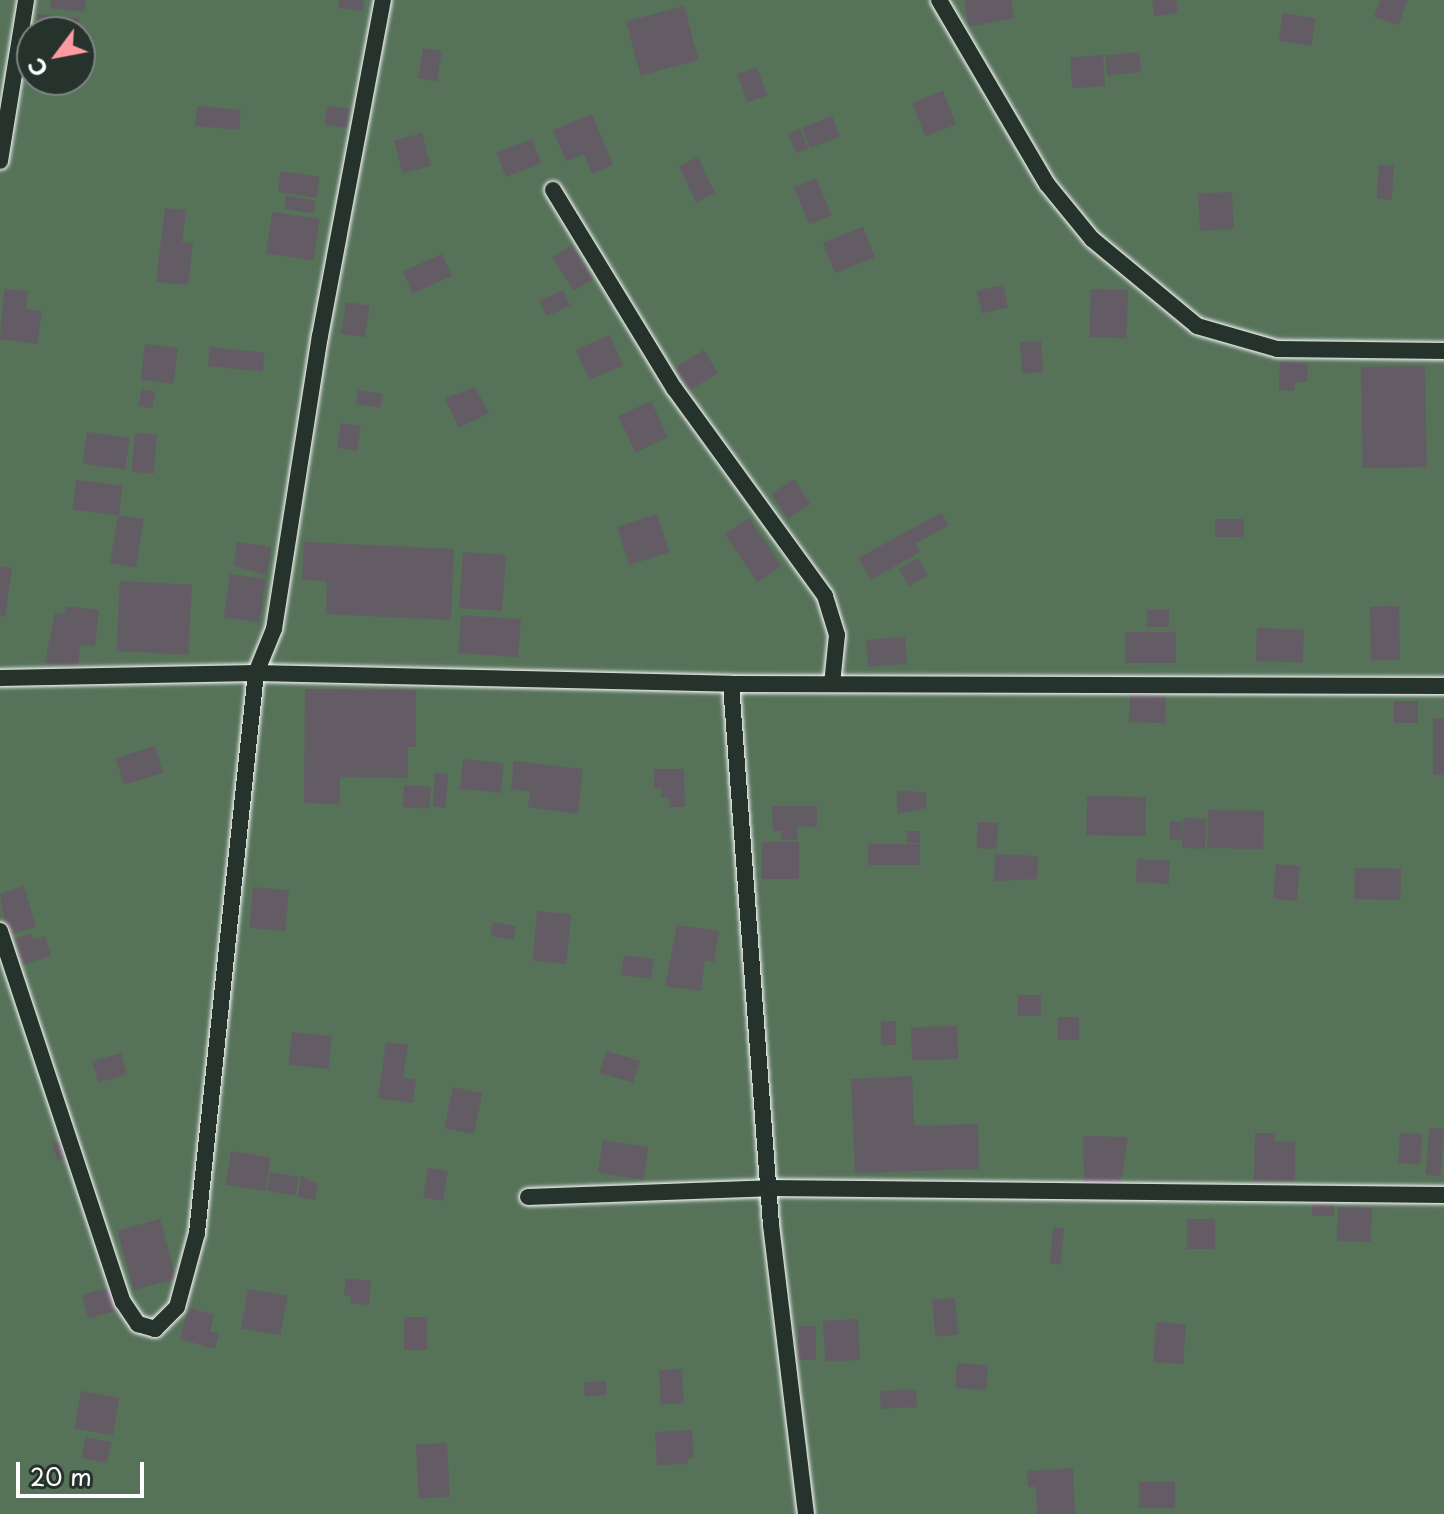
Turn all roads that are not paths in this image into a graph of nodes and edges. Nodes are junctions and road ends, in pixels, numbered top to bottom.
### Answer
1 (26, 0) edge
2 (383, 0) edge
3 (939, 0) edge
4 (0, 161) edge
5 (553, 190) dead end
6 (1444, 351) edge
7 (256, 673) junction
8 (0, 678) edge
9 (731, 684) junction
10 (832, 684) junction
11 (1444, 686) edge
12 (0, 931) edge
13 (769, 1188) junction
14 (1444, 1195) edge
15 (528, 1197) dead end
16 (806, 1514) edge

1 - 4 lane
2 - 7 lane
3 - 6 lane
5 - 10 lane
7 - 8 lane
7 - 9 lane
7 - 12 lane
9 - 10 lane
9 - 13 lane
10 - 11 lane
13 - 14 lane
13 - 15 lane
13 - 16 lane

